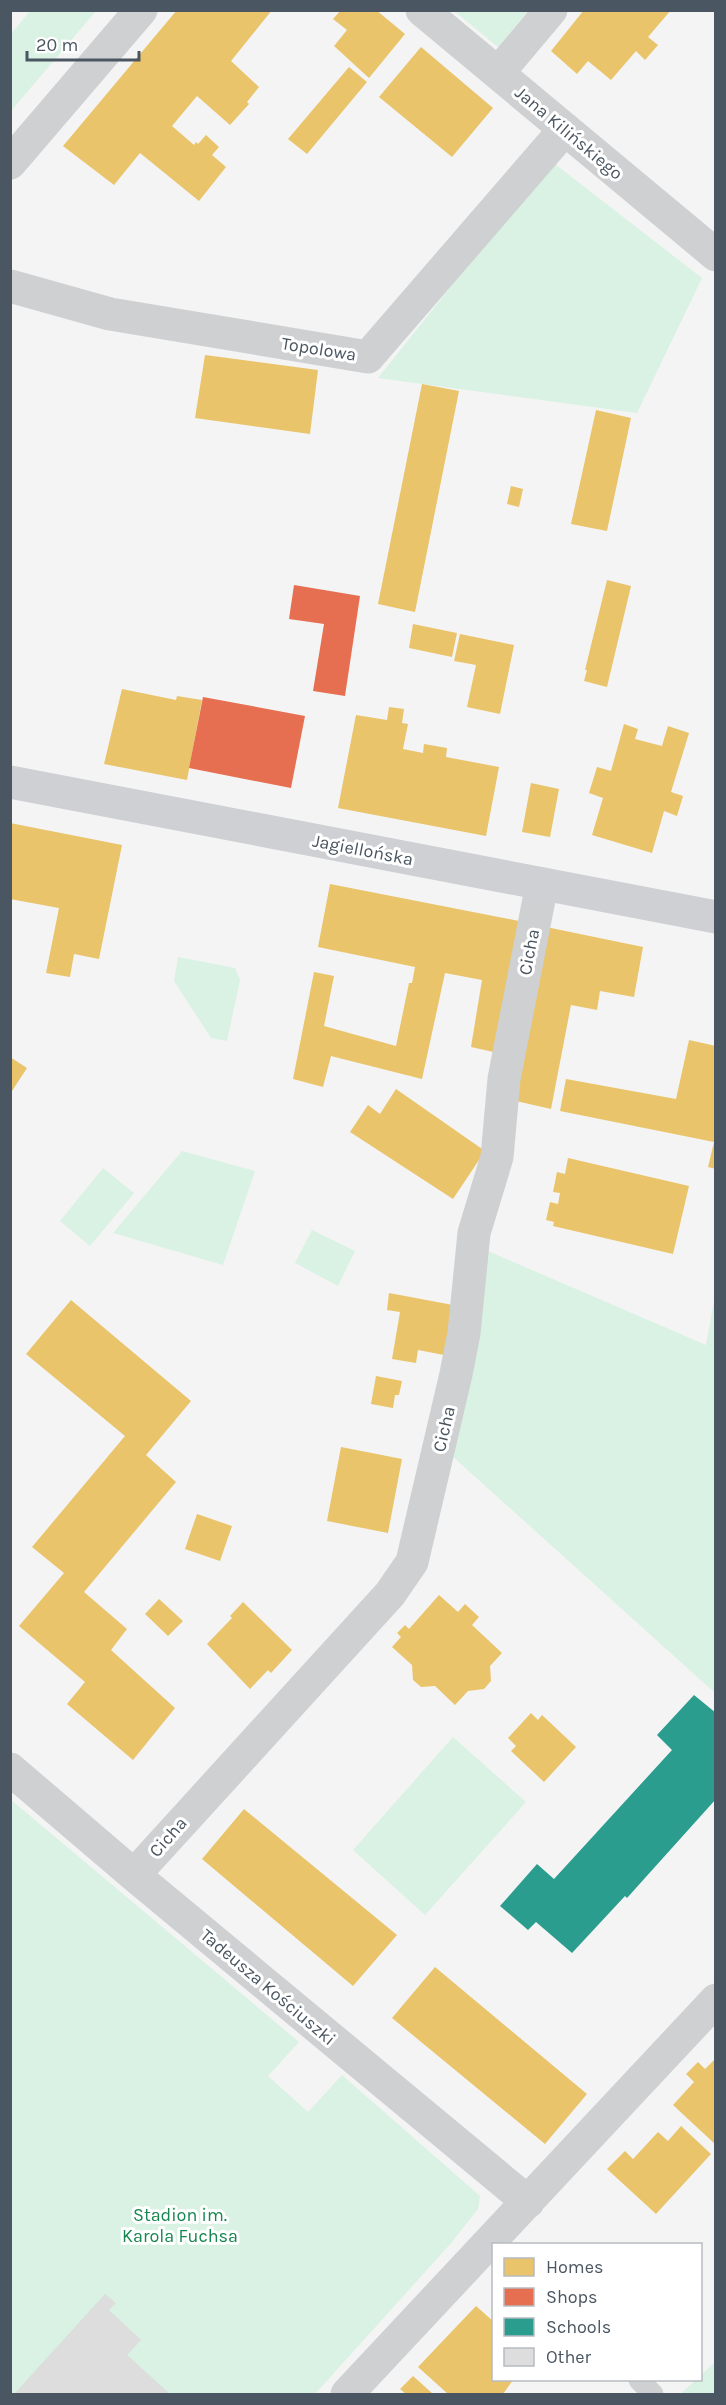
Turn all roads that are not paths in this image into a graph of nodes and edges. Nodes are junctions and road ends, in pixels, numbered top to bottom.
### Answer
1 (141, 10) edge
2 (422, 10) edge
3 (552, 10) edge
4 (498, 74) junction
5 (565, 129) junction
6 (10, 163) edge
7 (716, 255) edge
8 (10, 286) edge
9 (10, 782) edge
10 (542, 884) junction
11 (716, 917) edge
12 (10, 1769) edge
13 (134, 1875) junction
14 (716, 2000) edge
15 (528, 2202) junction
16 (502, 2239) edge
17 (492, 2249) edge
18 (641, 2381) edge
19 (347, 2394) edge
20 (653, 2394) edge

1 - 6 street
2 - 4 street, Jana Kilińskiego
3 - 4 street
4 - 5 street, Jana Kilińskiego
5 - 7 street, Jana Kilińskiego
5 - 8 street, Topolowa
9 - 10 street, Jagiellońska
10 - 11 street, Jagiellońska
10 - 13 street, Cicha
12 - 13 street, Tadeusza Kościuszki
13 - 15 street, Tadeusza Kościuszki
14 - 15 street
15 - 16 street
17 - 19 street
18 - 20 lane

